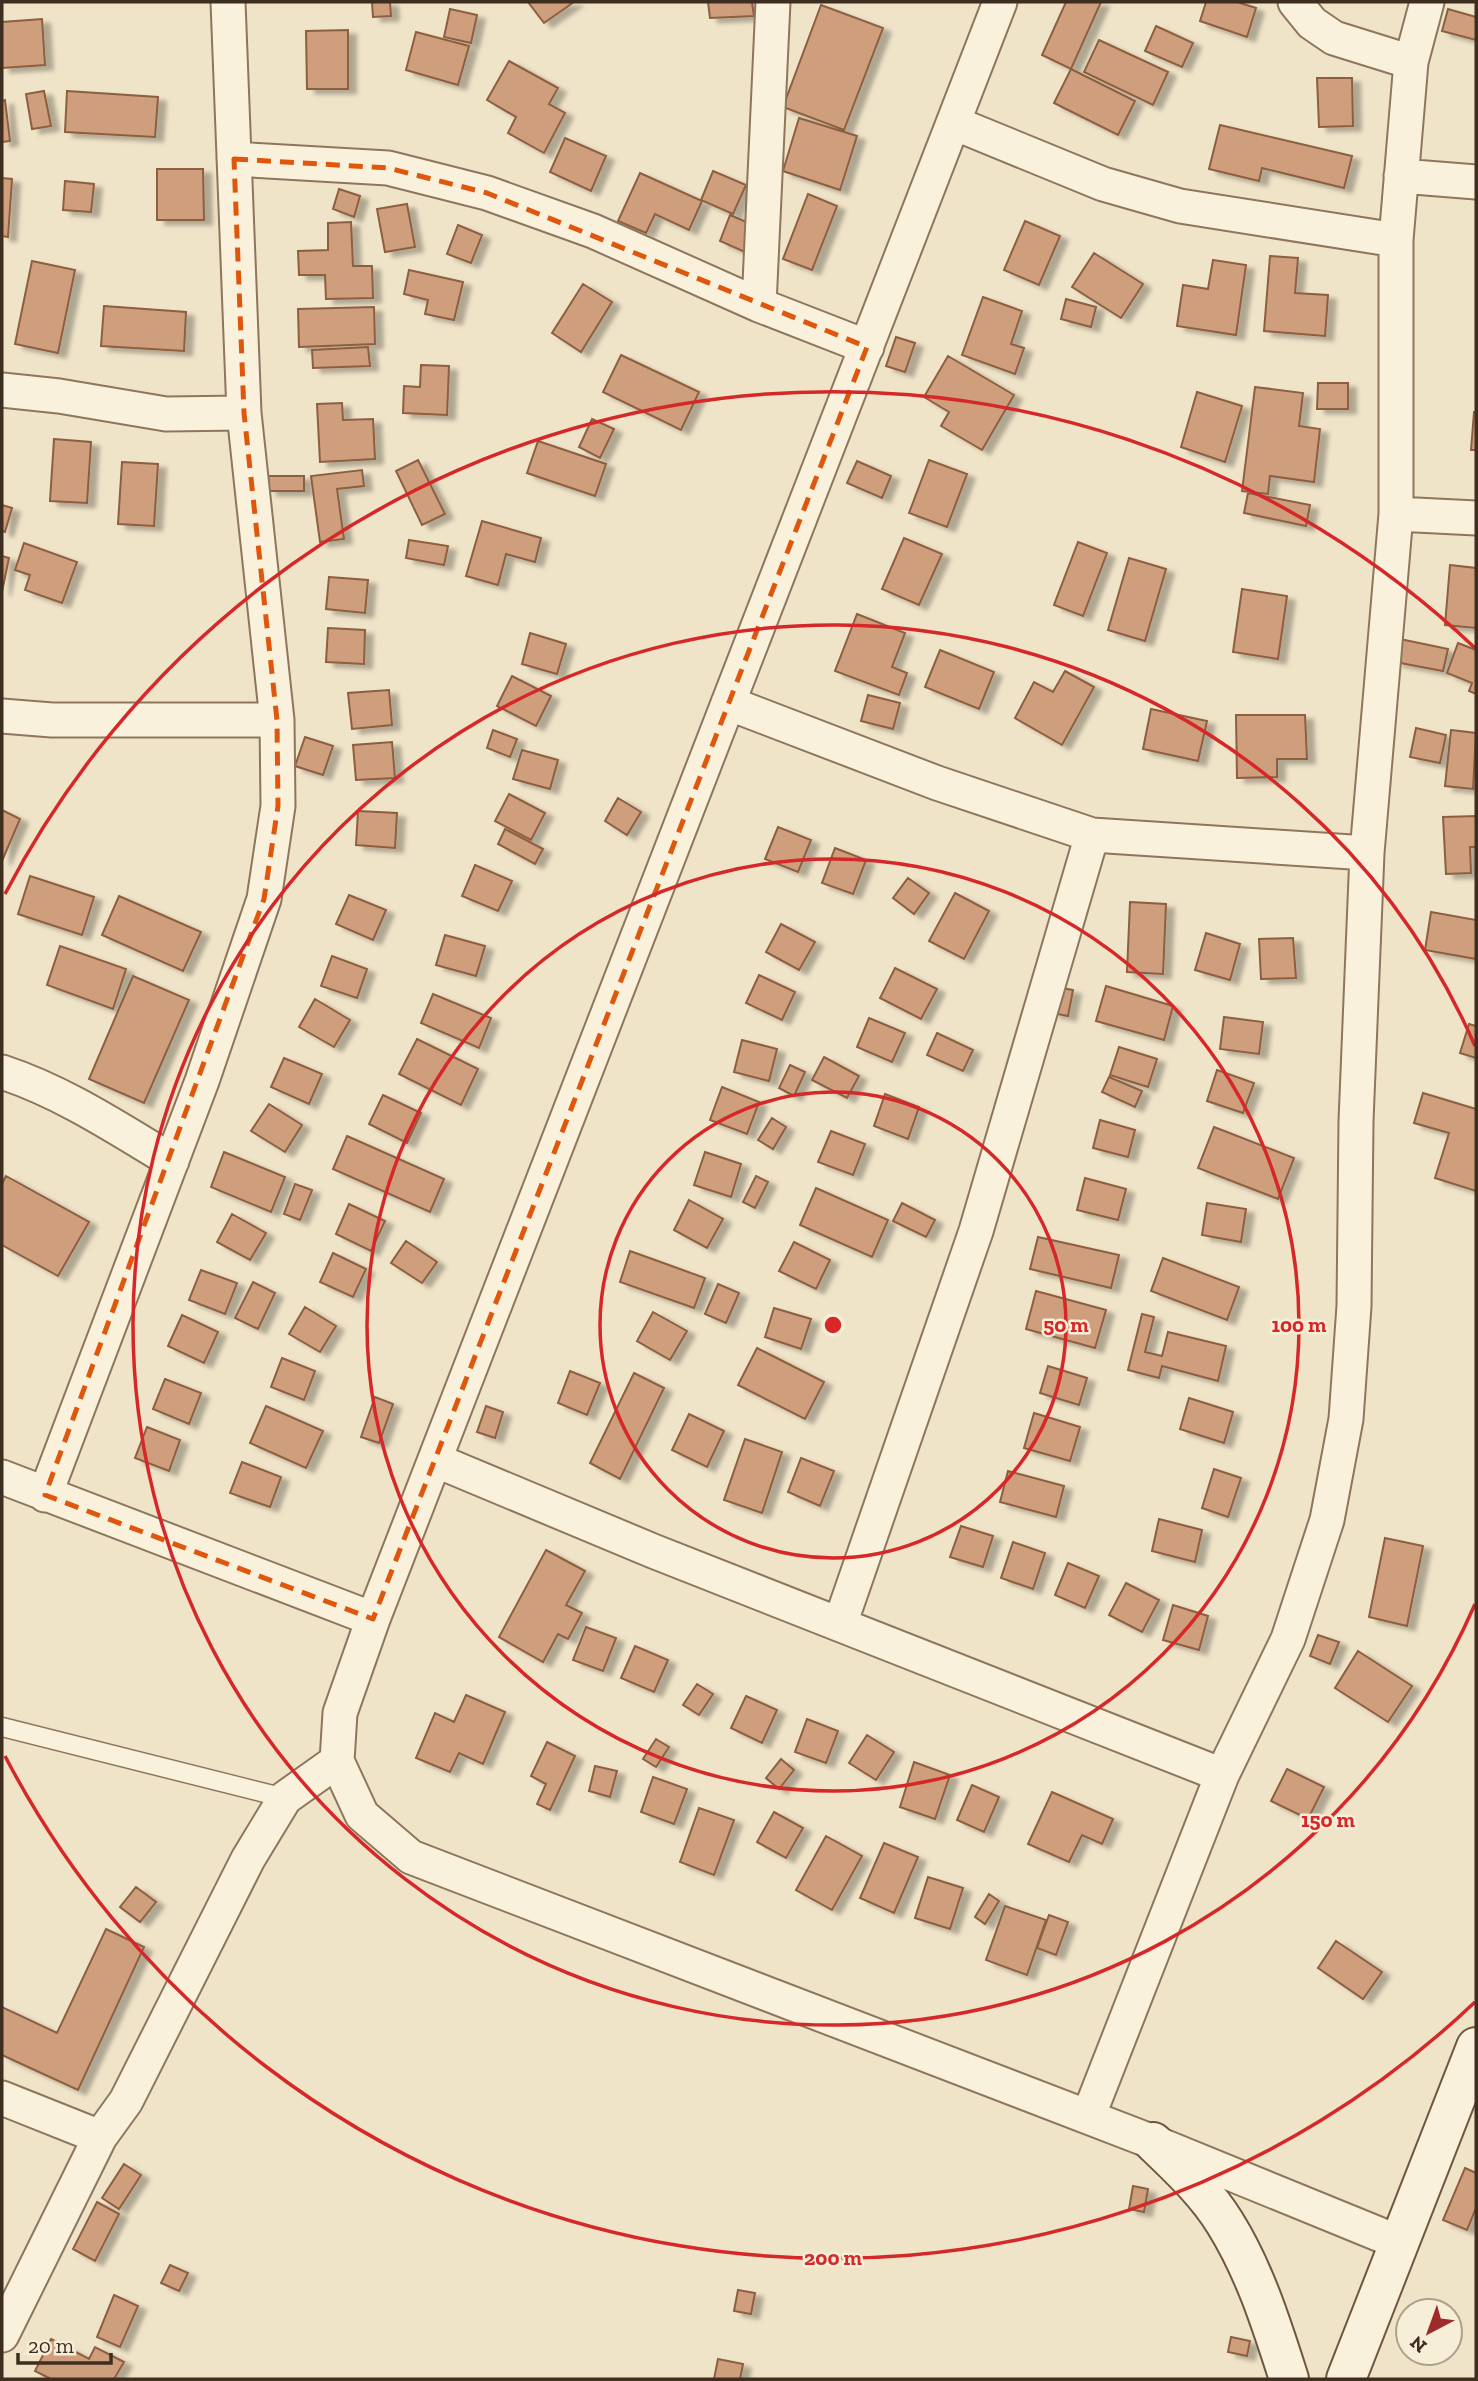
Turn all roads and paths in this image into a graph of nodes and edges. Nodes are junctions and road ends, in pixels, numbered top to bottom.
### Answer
1 (228, 2) edge
2 (773, 2) edge
3 (1000, 2) edge
4 (1295, 2) edge
5 (1427, 2) edge
6 (1411, 62) junction
7 (954, 123) junction
8 (234, 159) junction
9 (1401, 176) junction
10 (1476, 183) edge
11 (1396, 240) junction
12 (759, 305) junction
13 (867, 347) junction
14 (2, 390) edge
15 (244, 413) junction
16 (1396, 514) junction
17 (1476, 518) edge
18 (728, 703) junction
19 (2, 716) edge
20 (277, 720) junction
21 (1092, 835) junction
22 (1367, 853) junction
23 (2, 1072) edge
24 (172, 1161) junction
25 (435, 1460) junction
26 (2, 1478) edge
27 (45, 1495) junction
28 (373, 1619) junction
29 (840, 1624) junction
30 (2, 1727) edge
31 (337, 1761) junction
32 (1222, 1774) junction
33 (285, 1798) junction
34 (1476, 2047) edge
35 (2, 2098) edge
36 (1088, 2117) junction
37 (100, 2137) junction
38 (1153, 2142) junction
39 (1398, 2242) junction
40 (2, 2334) edge
41 (1289, 2379) edge
42 (1346, 2379) edge

1 - 8 street
2 - 12 street
3 - 7 street
4 - 6 street
5 - 6 street
6 - 9 street
7 - 11 street
7 - 13 street
8 - 12 street
8 - 15 street
9 - 10 street
9 - 11 street
11 - 16 street
12 - 13 street
13 - 18 street
14 - 15 street
15 - 20 street
16 - 17 street
16 - 22 street
18 - 21 street
18 - 25 street
19 - 20 street
20 - 24 street
21 - 22 street
21 - 29 street
22 - 32 street
23 - 24 street
24 - 27 street
25 - 28 street
25 - 29 street
26 - 27 street
27 - 28 street
28 - 31 street
29 - 32 street
30 - 33 lane
31 - 33 street
31 - 36 street
32 - 36 street
33 - 37 street
34 - 39 street
35 - 37 street
36 - 38 street
37 - 40 street
38 - 39 street
38 - 41 street
39 - 42 street

